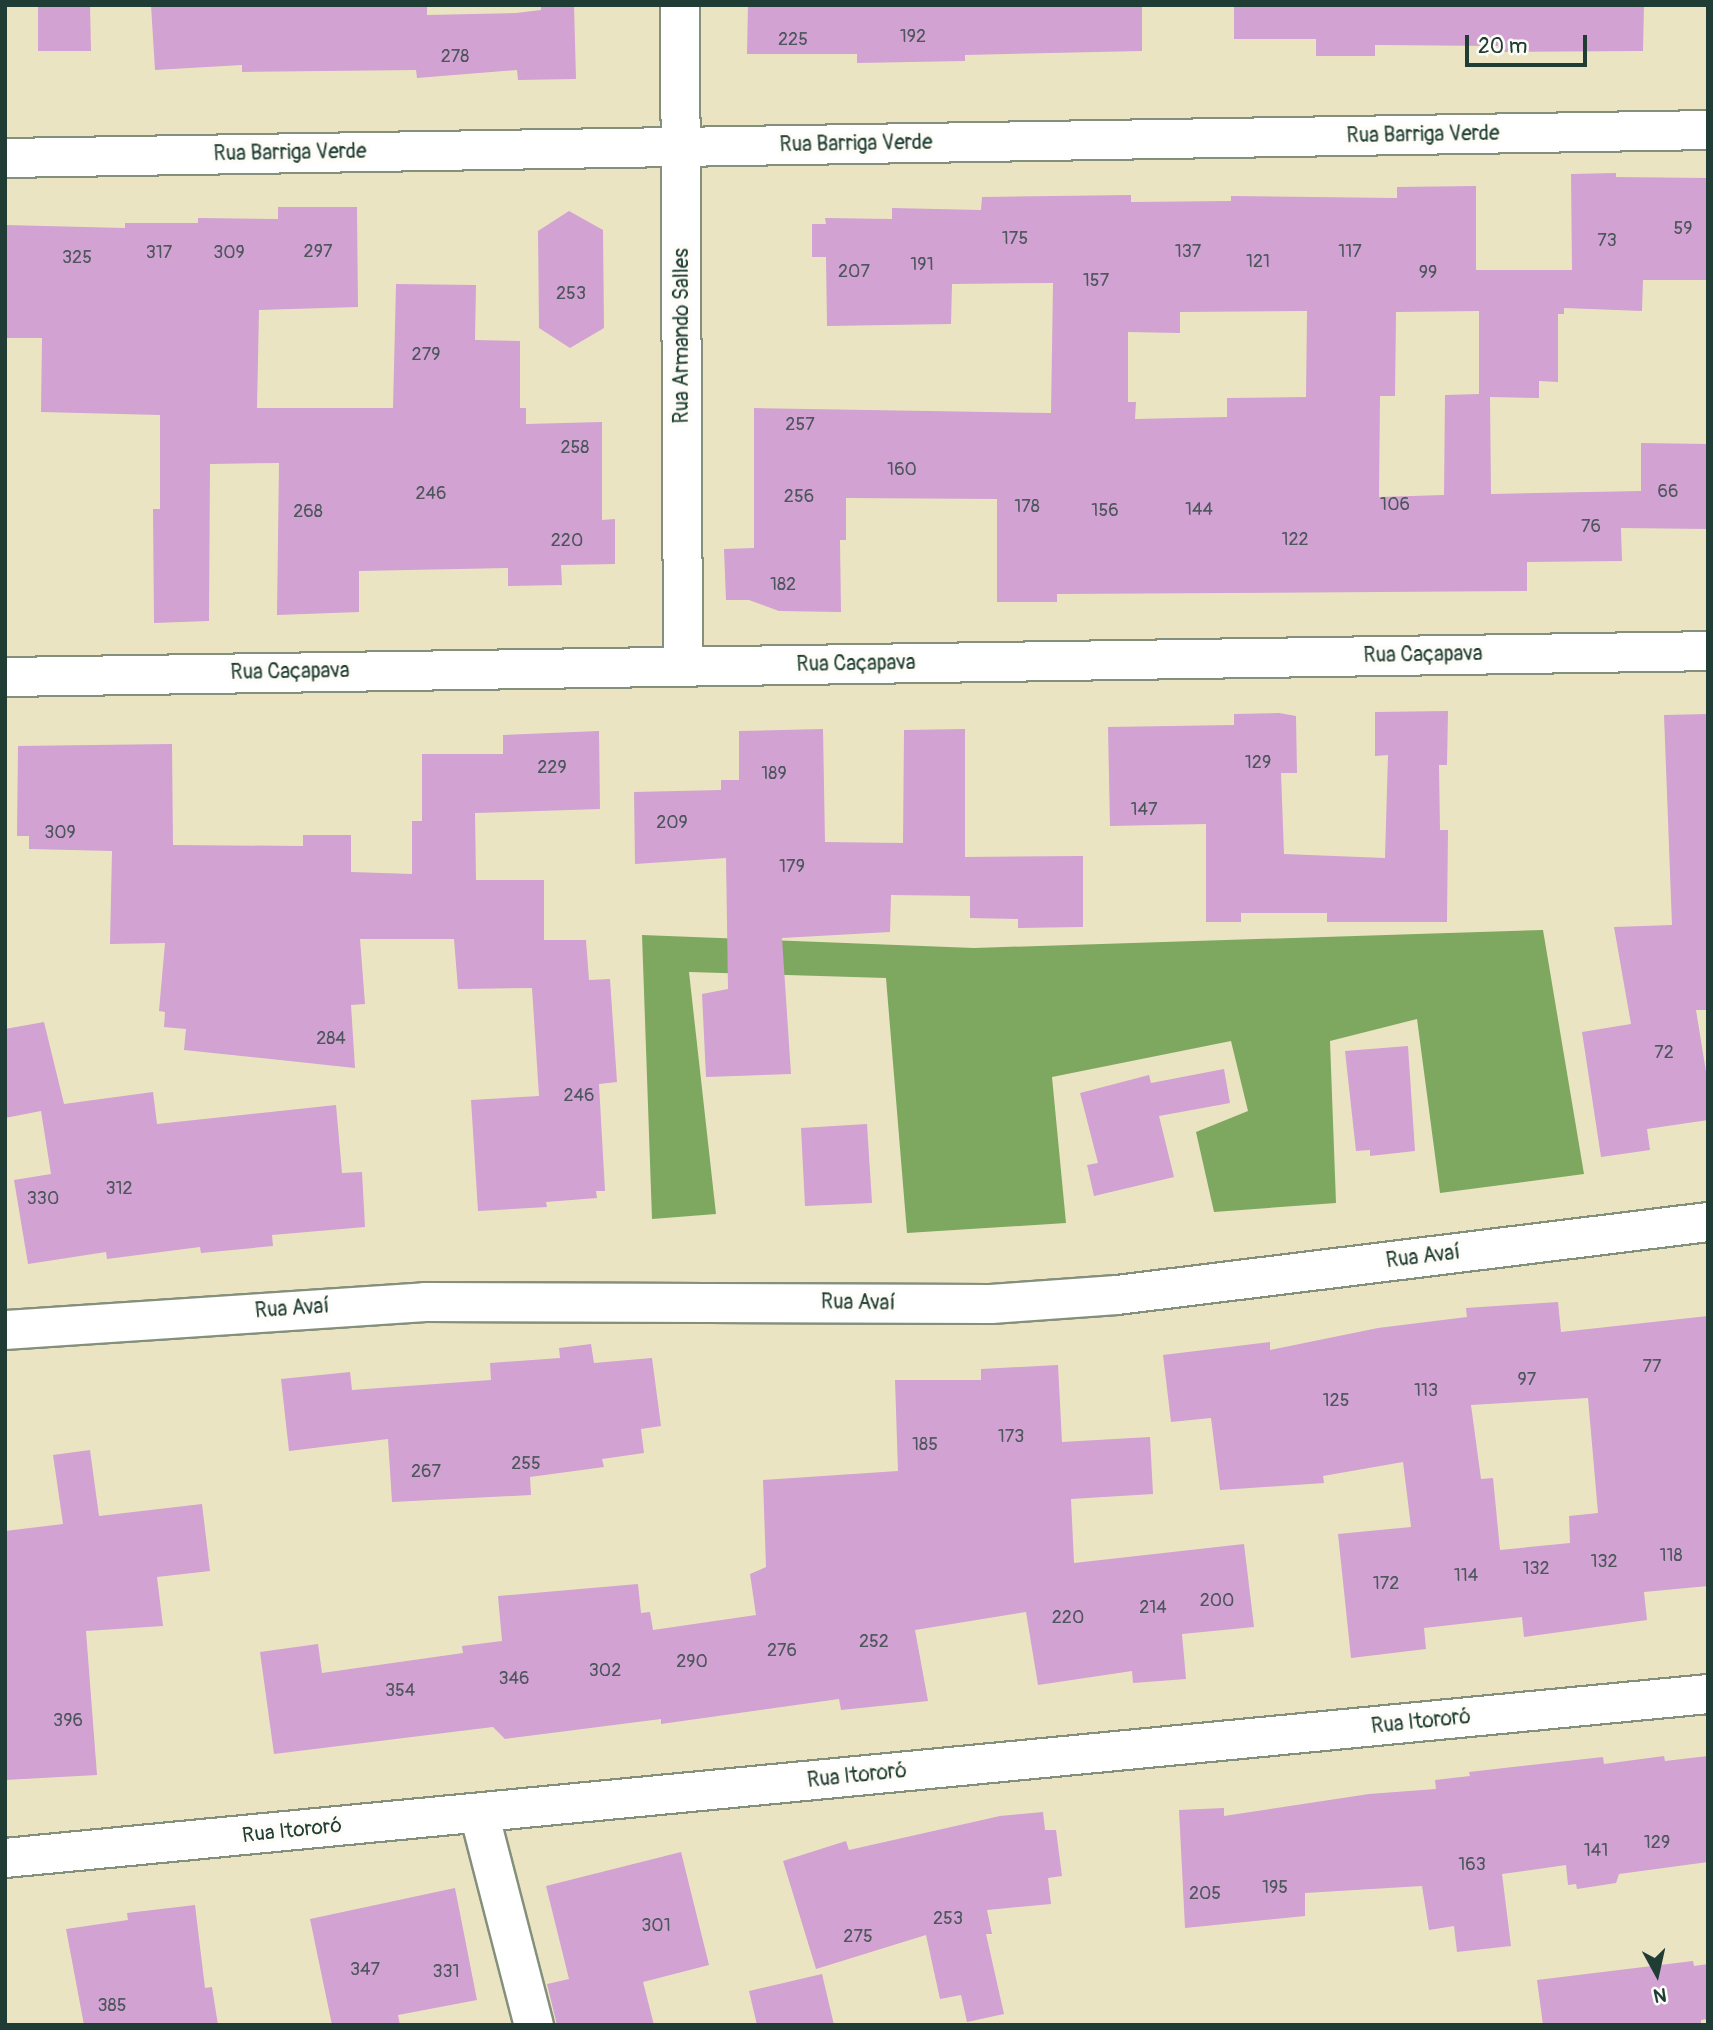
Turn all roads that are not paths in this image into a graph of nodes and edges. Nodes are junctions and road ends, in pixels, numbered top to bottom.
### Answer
1 (680, 5) edge
2 (1708, 130) edge
3 (681, 146) junction
4 (5, 158) edge
5 (1708, 651) edge
6 (683, 666) junction
7 (5, 677) edge
8 (1708, 1222) edge
9 (5, 1330) edge
10 (1708, 1694) edge
11 (479, 1813) junction
12 (5, 1858) edge
13 (534, 2025) edge

1 - 3 street, Rua Armando Salles
2 - 3 street, Rua Barriga Verde
3 - 4 street, Rua Barriga Verde
3 - 6 street, Rua Armando Salles
5 - 6 street, Rua Caçapava
6 - 7 street, Rua Caçapava
8 - 9 street, Rua Avaí
10 - 11 street, Rua Itororó
11 - 12 street, Rua Itororó
11 - 13 street

